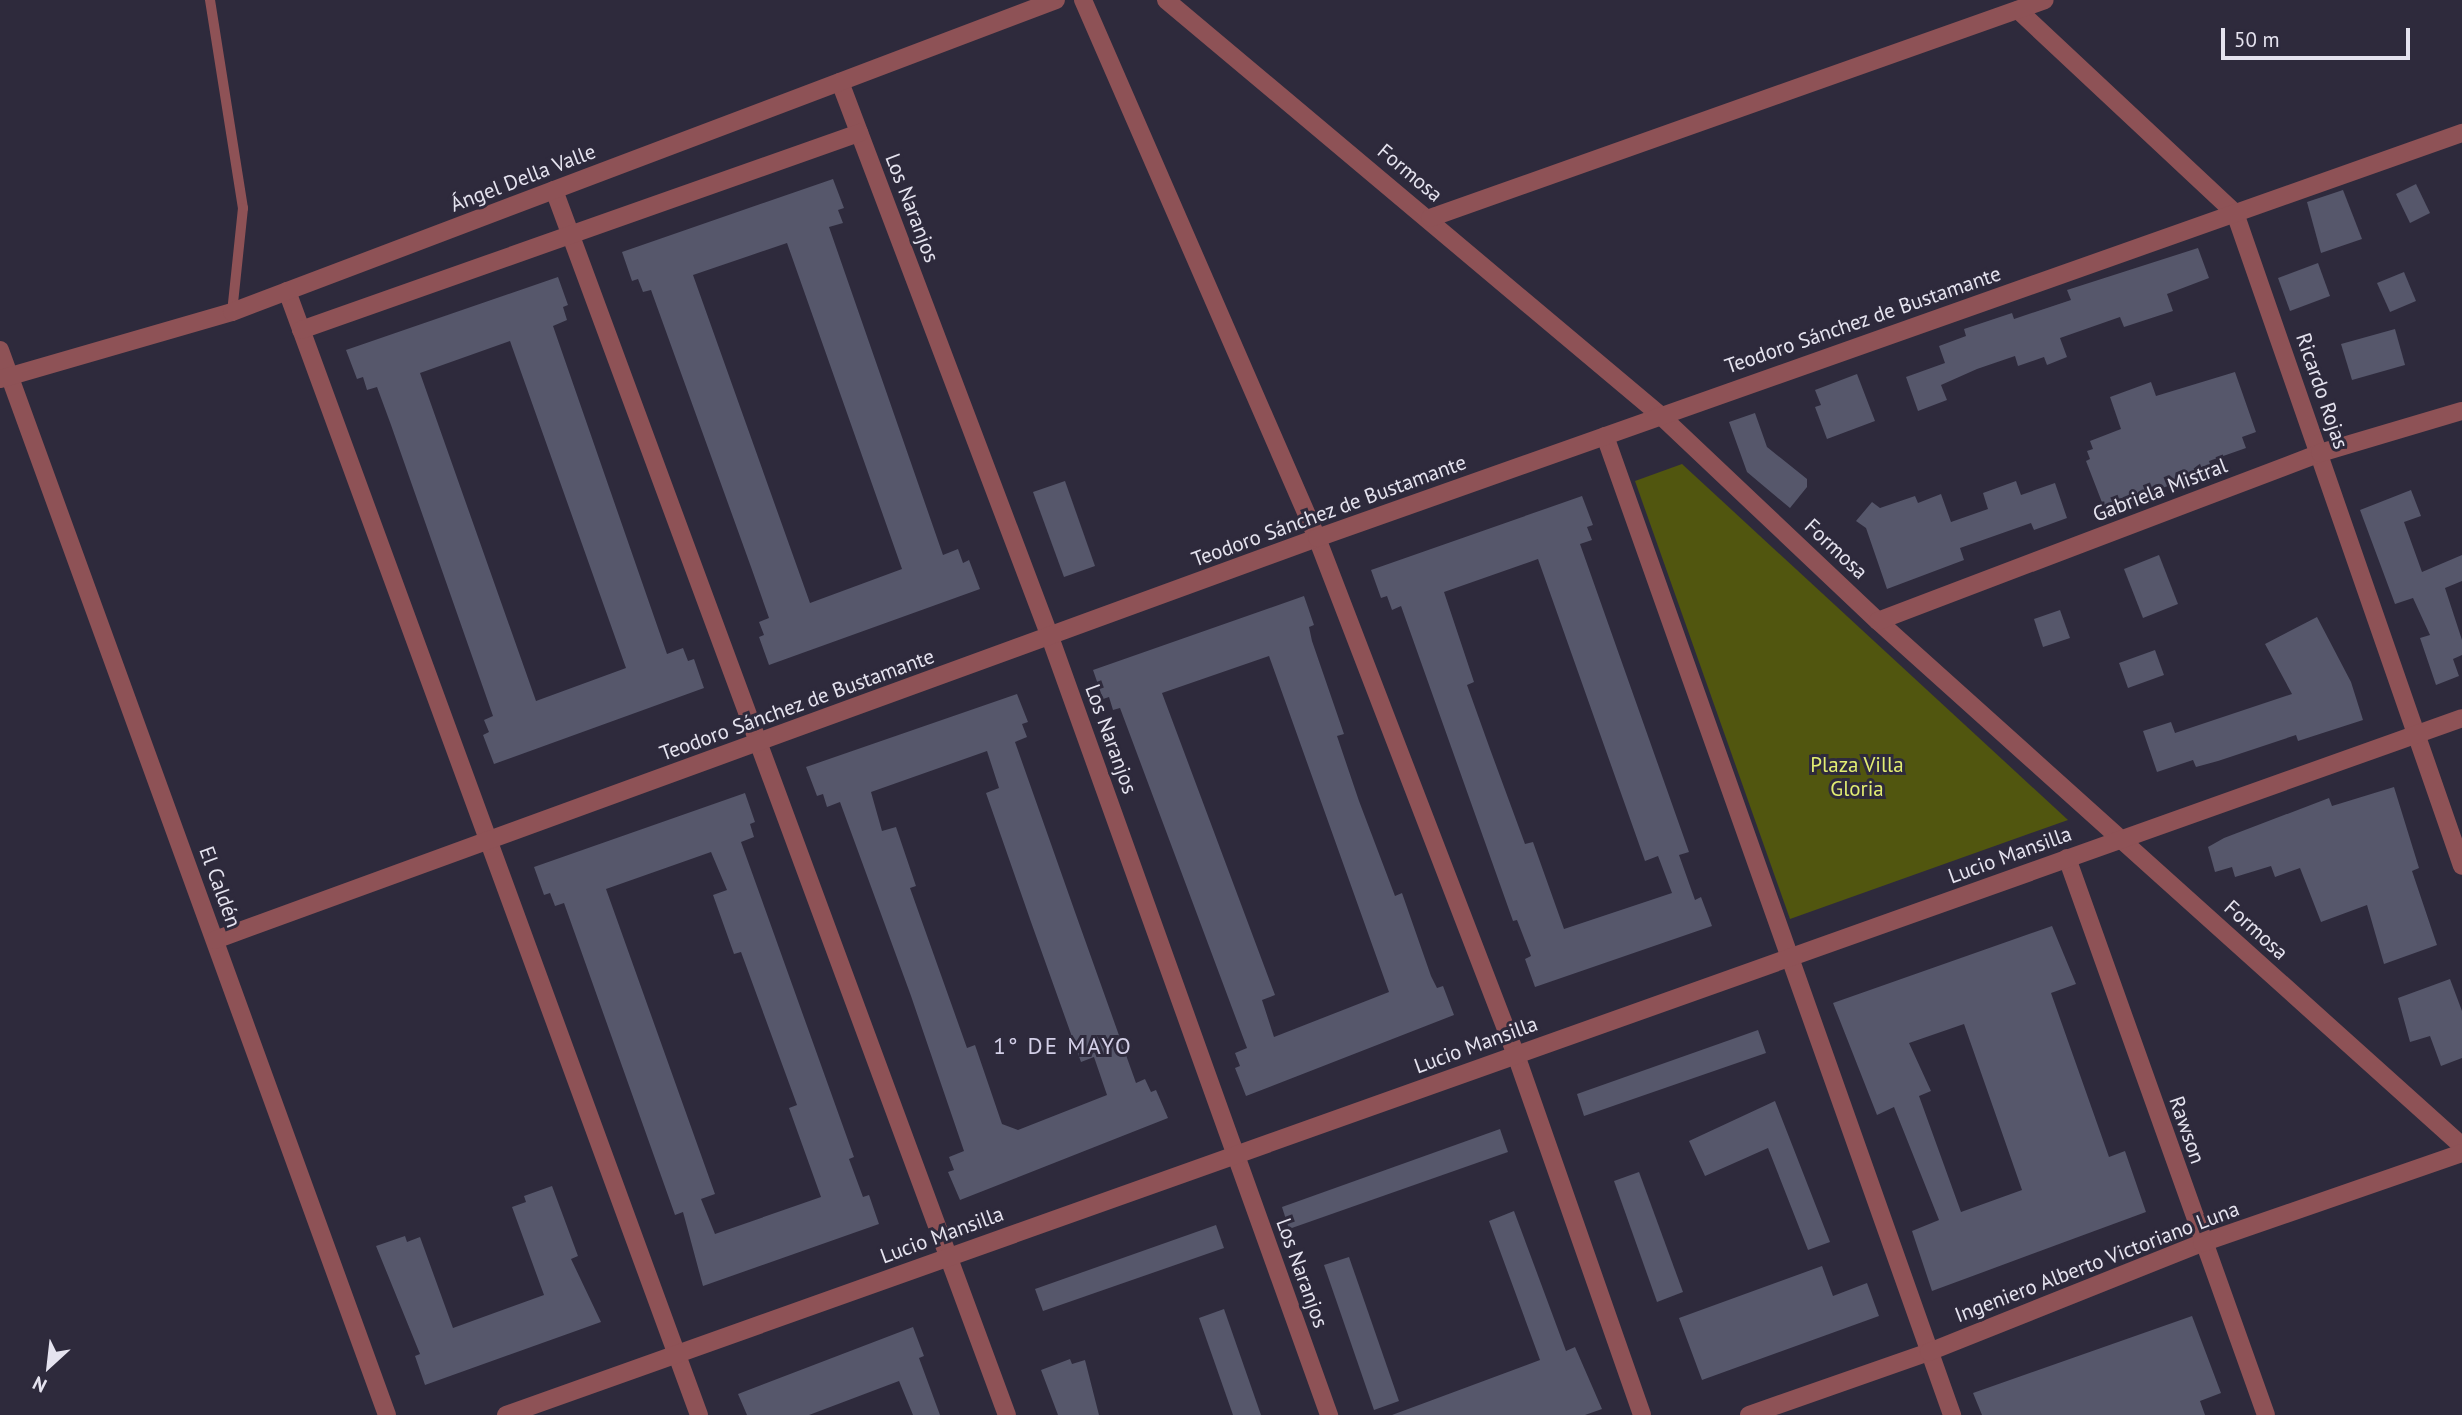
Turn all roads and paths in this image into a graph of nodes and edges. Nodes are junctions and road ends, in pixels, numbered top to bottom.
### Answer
1 (210, 0) edge
2 (1056, 0) edge
3 (1083, 0) edge
4 (1166, 0) edge
5 (2045, 0) edge
6 (2018, 10) junction
7 (840, 82) junction
8 (859, 132) junction
9 (2462, 132) edge
10 (554, 190) junction
11 (2235, 213) junction
12 (1430, 218) junction
13 (570, 234) junction
14 (287, 291) junction
15 (232, 312) junction
16 (301, 330) junction
17 (0, 350) edge
18 (5, 377) edge
19 (2462, 411) edge
20 (1661, 415) junction
21 (1605, 436) junction
22 (2320, 453) junction
23 (1317, 538) junction
24 (1878, 621) junction
25 (1050, 637) junction
26 (2462, 718) edge
27 (2415, 735) junction
28 (758, 743) junction
29 (2121, 839) junction
30 (491, 840) junction
31 (2067, 859) junction
32 (2462, 866) edge
33 (215, 940) junction
34 (1789, 957) junction
35 (1516, 1055) junction
36 (2462, 1146) edge
37 (2462, 1153) edge
38 (1236, 1155) junction
39 (2202, 1243) junction
40 (948, 1258) junction
41 (1929, 1352) junction
42 (677, 1354) junction
43 (387, 1415) edge
44 (506, 1415) edge
45 (699, 1415) edge
46 (1007, 1415) edge
47 (1329, 1415) edge
48 (1642, 1415) edge
49 (1749, 1415) edge
50 (1952, 1415) edge
51 (2266, 1415) edge

1 - 15 lane
2 - 7 street, Ángel Della Valle
3 - 23 street
4 - 12 street, Formosa
5 - 6 street
6 - 11 street, Ricardo Rojas
6 - 12 street
7 - 8 street, Los Naranjos
7 - 10 street, Ángel Della Valle
8 - 13 street
8 - 25 street, Los Naranjos
9 - 11 street, Teodoro Sánchez de Bustamante
10 - 13 street
10 - 14 street, Ángel Della Valle
11 - 20 street, Teodoro Sánchez de Bustamante
11 - 22 street, Ricardo Rojas
12 - 20 street, Formosa
13 - 16 street
13 - 28 street
14 - 15 street, Ángel Della Valle
14 - 16 street
15 - 18 street, Ángel Della Valle
16 - 30 street
17 - 18 street, El Caldén
18 - 33 street, El Caldén
19 - 22 street, Gabriela Mistral
20 - 21 street, Teodoro Sánchez de Bustamante
20 - 24 street, Formosa
21 - 23 street, Teodoro Sánchez de Bustamante
21 - 34 street
22 - 24 street, Gabriela Mistral
22 - 27 street, Ricardo Rojas
23 - 25 street, Teodoro Sánchez de Bustamante
23 - 35 street
24 - 29 street, Formosa
25 - 28 street, Teodoro Sánchez de Bustamante
25 - 38 street, Los Naranjos
26 - 27 street, Lucio Mansilla
27 - 29 street, Lucio Mansilla
27 - 32 street, Ricardo Rojas
28 - 30 street, Teodoro Sánchez de Bustamante
28 - 40 street
29 - 31 street, Lucio Mansilla
29 - 36 street, Formosa
30 - 33 street, Teodoro Sánchez de Bustamante
30 - 42 street
31 - 34 street, Lucio Mansilla
31 - 39 street, Rawson
33 - 43 street, El Caldén
34 - 35 street, Lucio Mansilla
34 - 41 street
35 - 38 street, Lucio Mansilla
35 - 48 street
37 - 39 street, Ingeniero Alberto Victoriano Luna
38 - 40 street, Lucio Mansilla
38 - 47 street, Los Naranjos
39 - 41 street, Ingeniero Alberto Victoriano Luna
39 - 51 street, Rawson
40 - 42 street, Lucio Mansilla
40 - 46 street
41 - 49 street, Ingeniero Alberto Victoriano Luna
41 - 50 street
42 - 44 street, Lucio Mansilla
42 - 45 street

